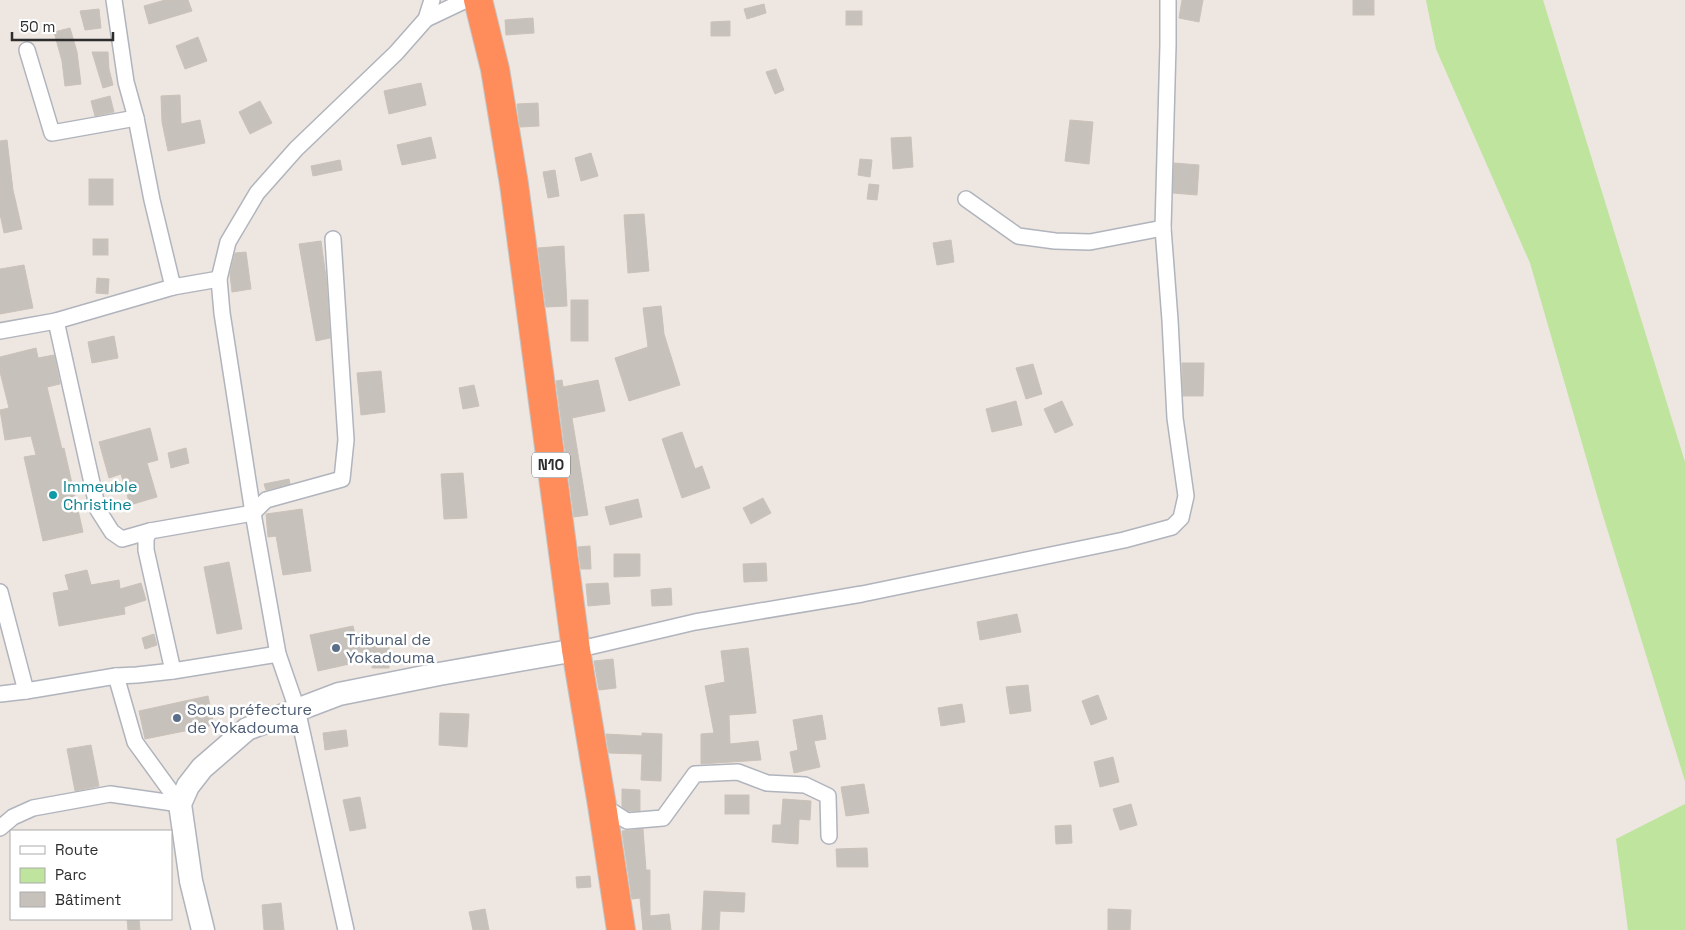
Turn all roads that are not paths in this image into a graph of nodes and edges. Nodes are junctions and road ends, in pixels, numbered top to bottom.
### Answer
1 (114, 0) edge
2 (432, 0) edge
3 (466, 0) edge
4 (478, 0) edge
5 (1168, 0) edge
6 (426, 19) junction
7 (27, 50) dead end
8 (136, 118) junction
9 (966, 199) dead end
10 (1163, 228) junction
11 (333, 239) dead end
12 (219, 279) junction
13 (173, 287) junction
14 (56, 321) junction
15 (0, 331) edge
16 (253, 513) junction
17 (150, 531) junction
18 (0, 592) edge
19 (576, 650) junction
20 (278, 654) junction
21 (173, 671) junction
22 (116, 676) junction
23 (26, 692) junction
24 (0, 694) edge
25 (297, 709) junction
26 (180, 804) junction
27 (602, 805) junction
28 (0, 828) edge
29 (829, 836) dead end
30 (203, 930) edge
31 (346, 930) edge
32 (621, 930) edge

1 - 8 street
2 - 6 street
3 - 6 street
4 - 19 highway, N10
5 - 10 street
6 - 12 street
7 - 8 street
8 - 13 street
9 - 10 street
10 - 19 street
11 - 16 street
12 - 13 street
12 - 16 street
13 - 14 street
14 - 15 street
14 - 17 street
16 - 17 street
16 - 20 street
17 - 21 street
18 - 23 street
19 - 25 street
19 - 27 highway, N10
20 - 21 street
20 - 25 street
21 - 22 street
22 - 23 street
22 - 26 street
23 - 24 street
25 - 26 street
25 - 31 street
26 - 28 street
26 - 30 street
27 - 29 street
27 - 32 highway, N10

